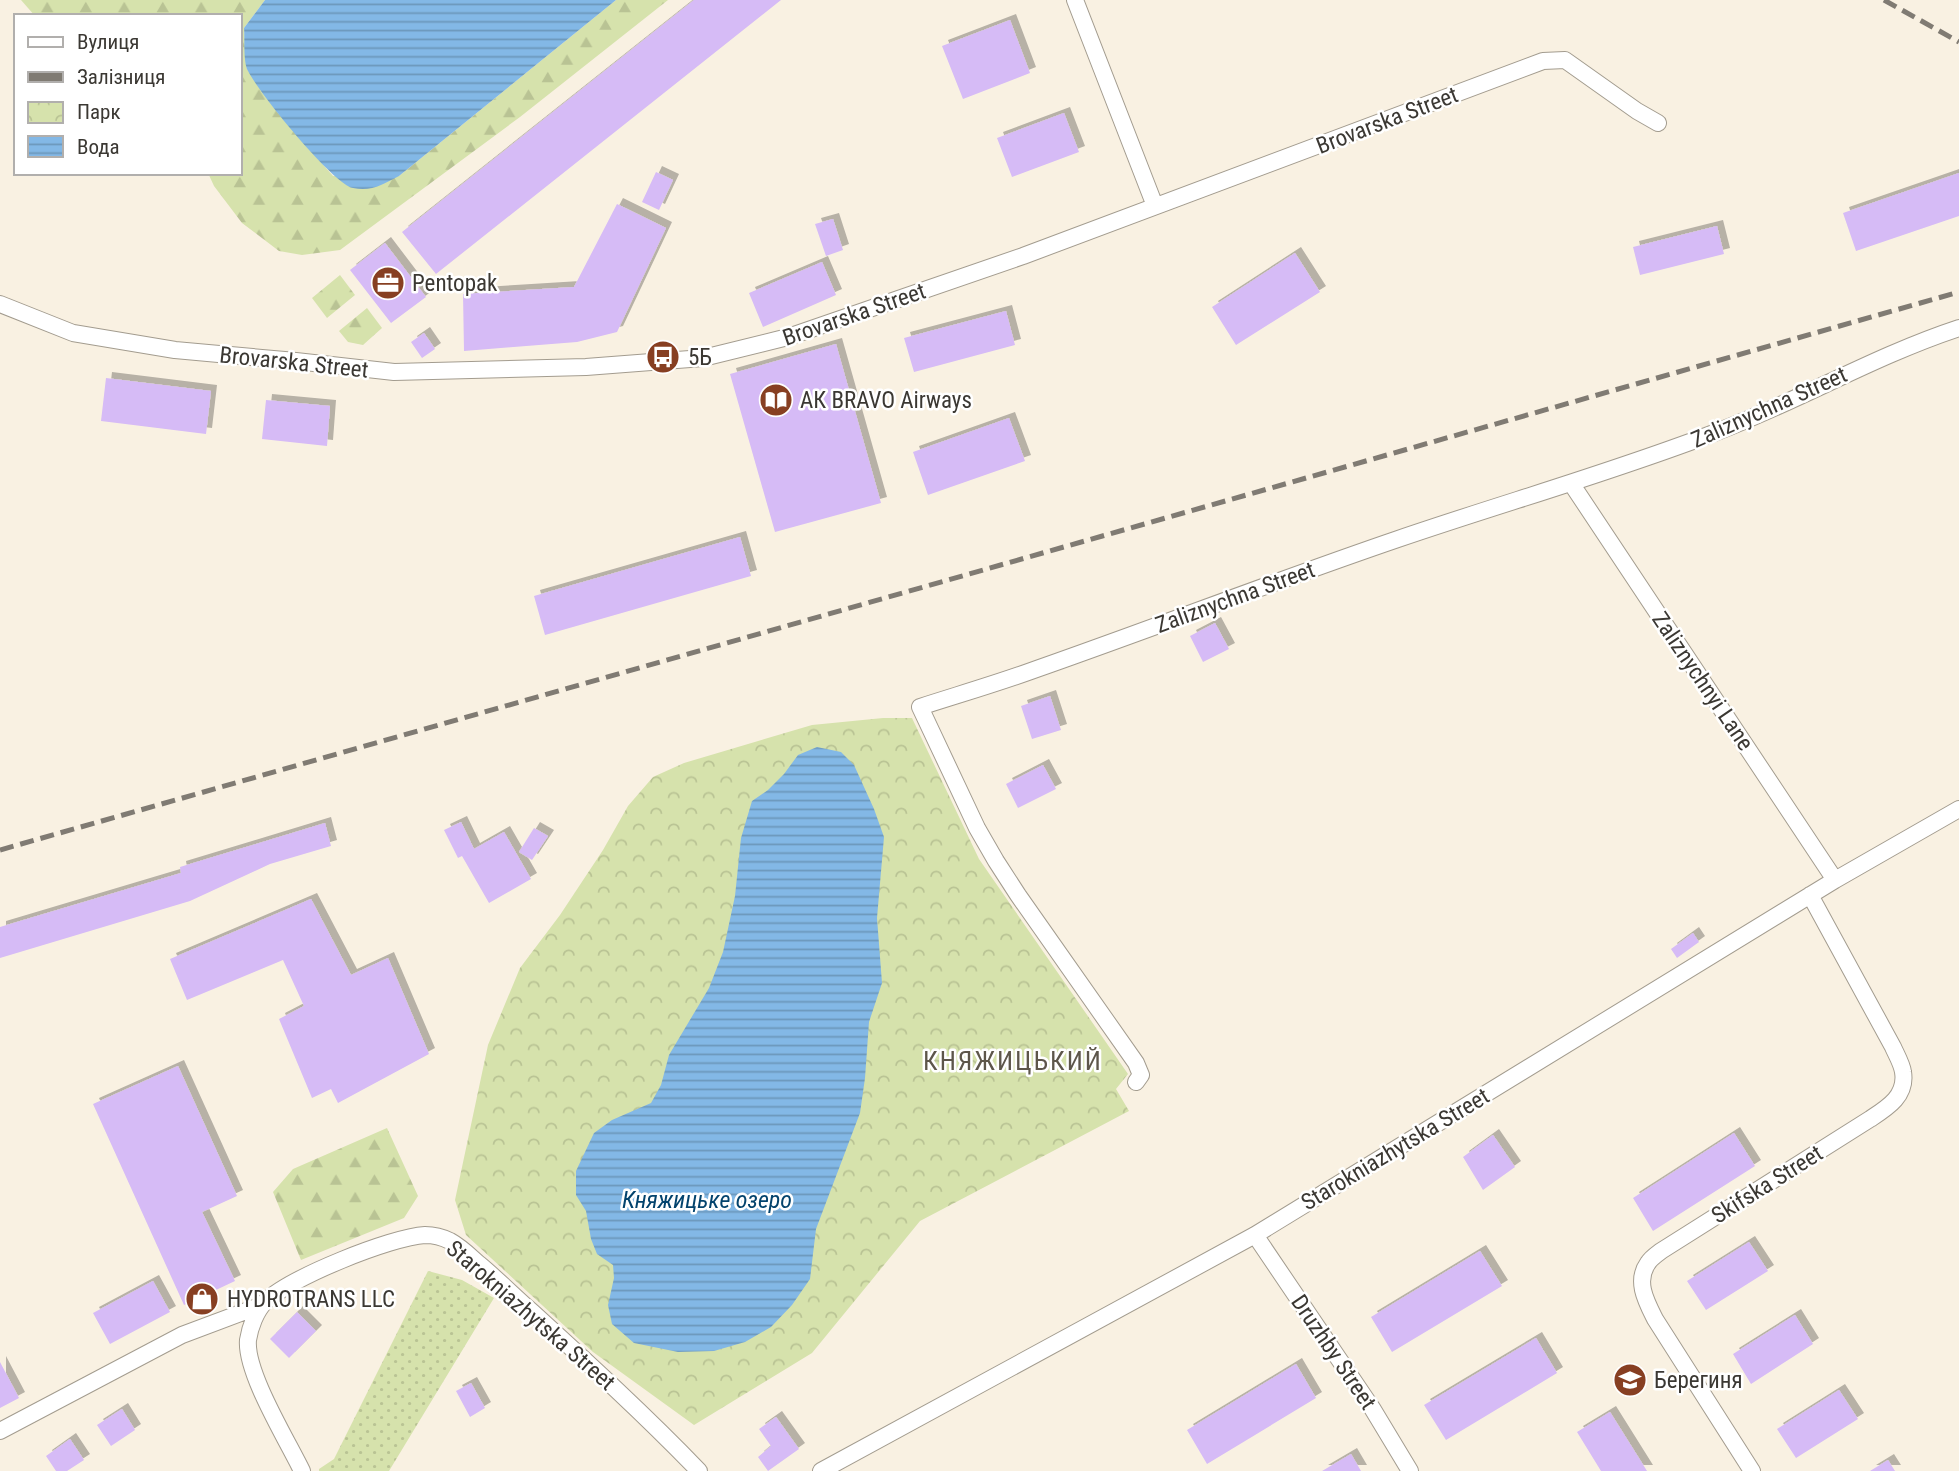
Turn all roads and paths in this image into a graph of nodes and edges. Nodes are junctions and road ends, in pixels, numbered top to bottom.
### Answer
1 (1075, 0) edge
2 (1658, 123) dead end
3 (1155, 206) junction
4 (0, 304) edge
5 (1959, 328) edge
6 (1571, 483) junction
7 (1959, 809) edge
8 (1835, 880) junction
9 (1811, 895) junction
10 (1136, 1082) dead end
11 (1255, 1235) junction
12 (262, 1305) junction
13 (0, 1431) edge
14 (302, 1471) edge
15 (699, 1471) edge
16 (821, 1471) edge
17 (1410, 1471) edge
18 (1752, 1471) edge

1 - 3 street
2 - 3 street, Brovarska Street
3 - 4 street, Brovarska Street
5 - 6 street, Zaliznychna Street
6 - 8 street, Zaliznychnyi Lane
6 - 10 street, Zaliznychna Street
7 - 8 street, Starokniazhytska Street
8 - 9 street, Starokniazhytska Street
9 - 11 street, Starokniazhytska Street
9 - 18 street, Skifska Street
11 - 16 street, Starokniazhytska Street
11 - 17 street, Druzhby Street
12 - 13 street, Starokniazhytska Street
12 - 14 street
12 - 15 street, Starokniazhytska Street

